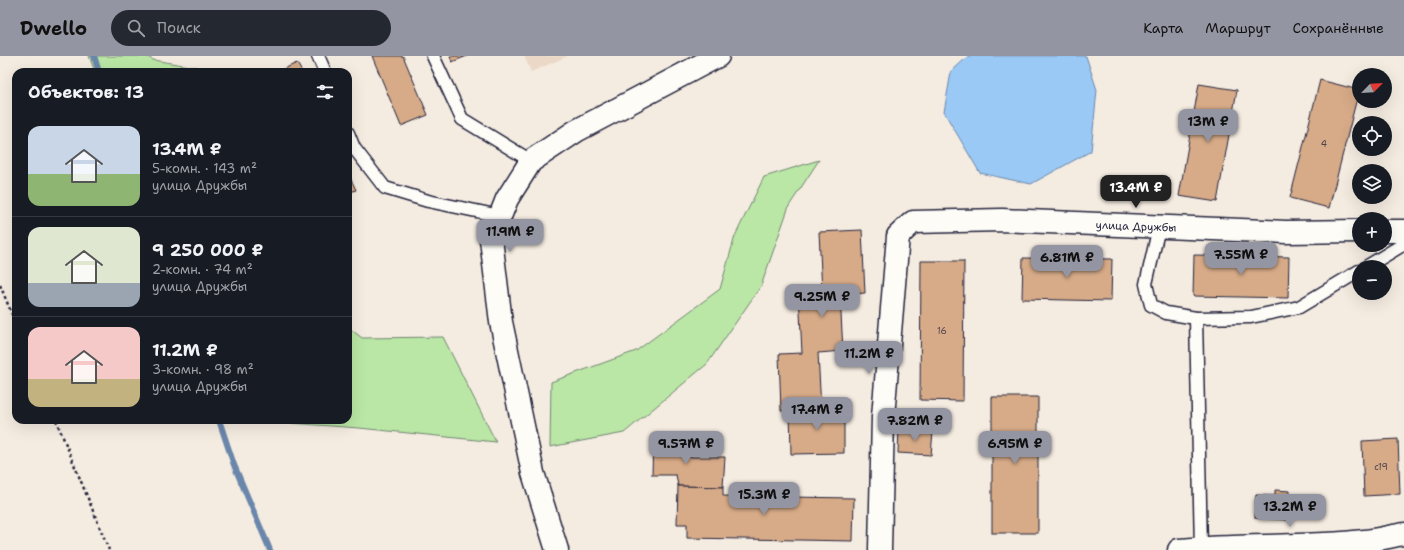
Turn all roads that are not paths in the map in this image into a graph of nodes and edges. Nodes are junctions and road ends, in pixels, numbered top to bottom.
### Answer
1 (318, 56) edge
2 (433, 56) edge
3 (718, 56) edge
4 (323, 68) edge
5 (352, 143) edge
6 (531, 161) junction
7 (500, 216) junction
8 (1159, 227) junction
9 (1352, 231) edge
10 (1392, 231) edge
11 (1404, 231) edge
12 (1404, 244) edge
13 (1378, 260) edge
14 (1352, 275) edge
15 (1196, 318) junction
16 (1404, 534) edge
17 (1201, 548) junction
18 (557, 550) edge
19 (880, 550) edge
20 (1179, 550) edge

1 - 4 lane
2 - 6 lane
3 - 6 street
5 - 7 lane
6 - 7 street
7 - 18 street
8 - 9 street, улица Дружбы
8 - 15 lane
8 - 19 street, улица Дружбы
10 - 11 street
12 - 13 lane
14 - 15 lane
15 - 17 lane
16 - 17 street
17 - 20 street

